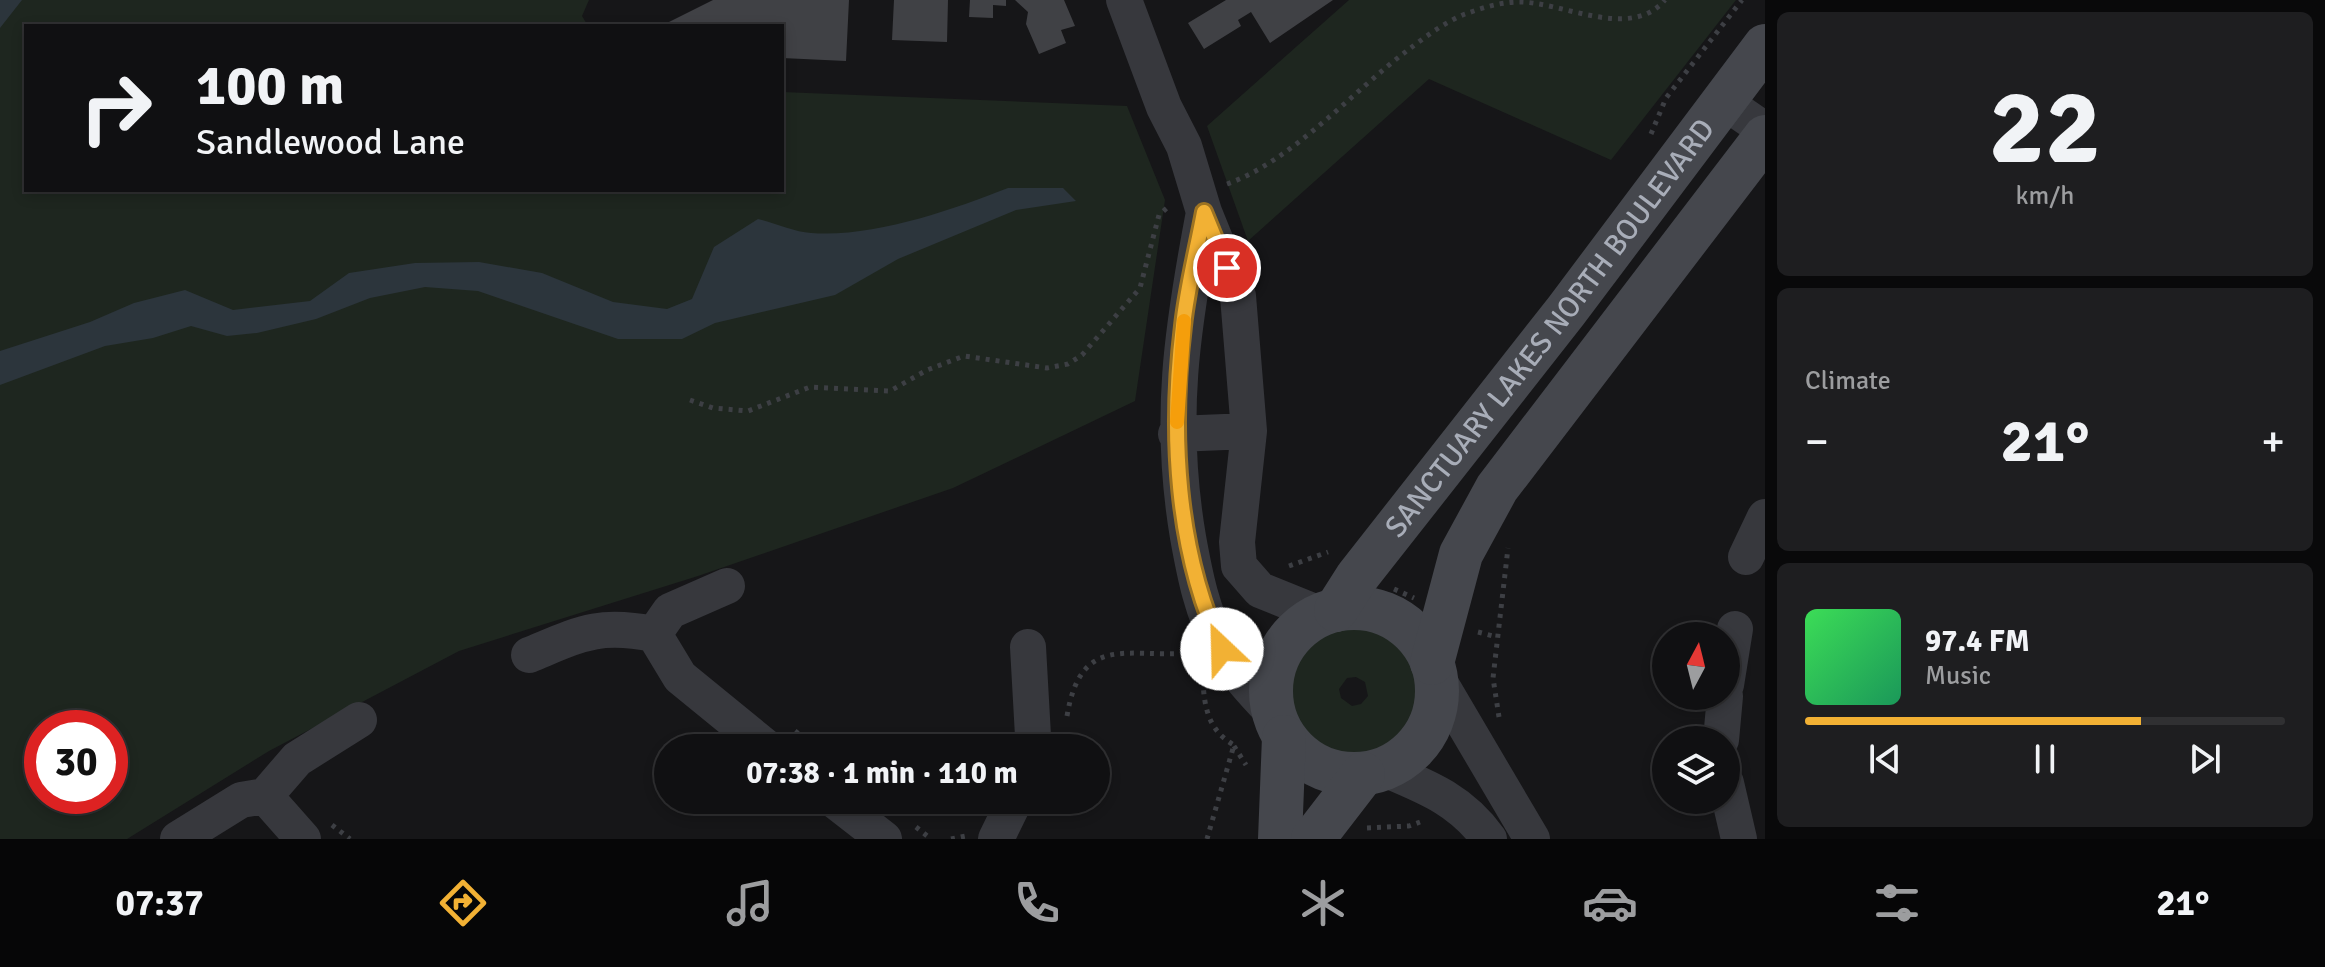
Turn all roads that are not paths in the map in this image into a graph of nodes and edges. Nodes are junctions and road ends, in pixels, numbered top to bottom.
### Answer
1 (1124, 0) edge
2 (1765, 46) edge
3 (1723, 101) junction
4 (1765, 130) edge
5 (1765, 137) edge
6 (1204, 212) junction
7 (1249, 431) junction
8 (1176, 434) junction
9 (1765, 517) edge
10 (1746, 557) dead end
11 (727, 586) dead end
12 (1339, 601) junction
13 (654, 634) junction
14 (1028, 647) dead end
15 (529, 655) dead end
16 (1434, 670) junction
17 (359, 720) dead end
18 (1279, 725) junction
19 (750, 734) edge
20 (1033, 734) edge
21 (1373, 772) junction
22 (265, 796) junction
23 (852, 814) edge
24 (1008, 814) edge
25 (1733, 814) edge
26 (178, 839) edge
27 (303, 839) edge
28 (884, 839) edge
29 (996, 839) edge
30 (1280, 839) edge
31 (1313, 839) edge
32 (1489, 839) edge
33 (1532, 839) edge
34 (1739, 839) edge

1 - 6 street
2 - 3 street, SANCTUARY LAKES NORTH BOULEVARD
3 - 4 street
3 - 12 street, SANCTUARY LAKES NORTH BOULEVARD
5 - 16 street, SANCTUARY LAKES NORTH BOULEVARD
6 - 7 street
6 - 8 street
7 - 8 street
7 - 12 street
8 - 18 street
9 - 10 street
11 - 13 street
12 - 16 street
12 - 18 street
13 - 15 street
13 - 19 street
14 - 20 street
16 - 21 street
16 - 33 street
17 - 22 street
18 - 21 street
18 - 30 street
21 - 31 street
21 - 32 street
22 - 26 street
22 - 27 street
23 - 28 street
24 - 29 street
25 - 34 street

